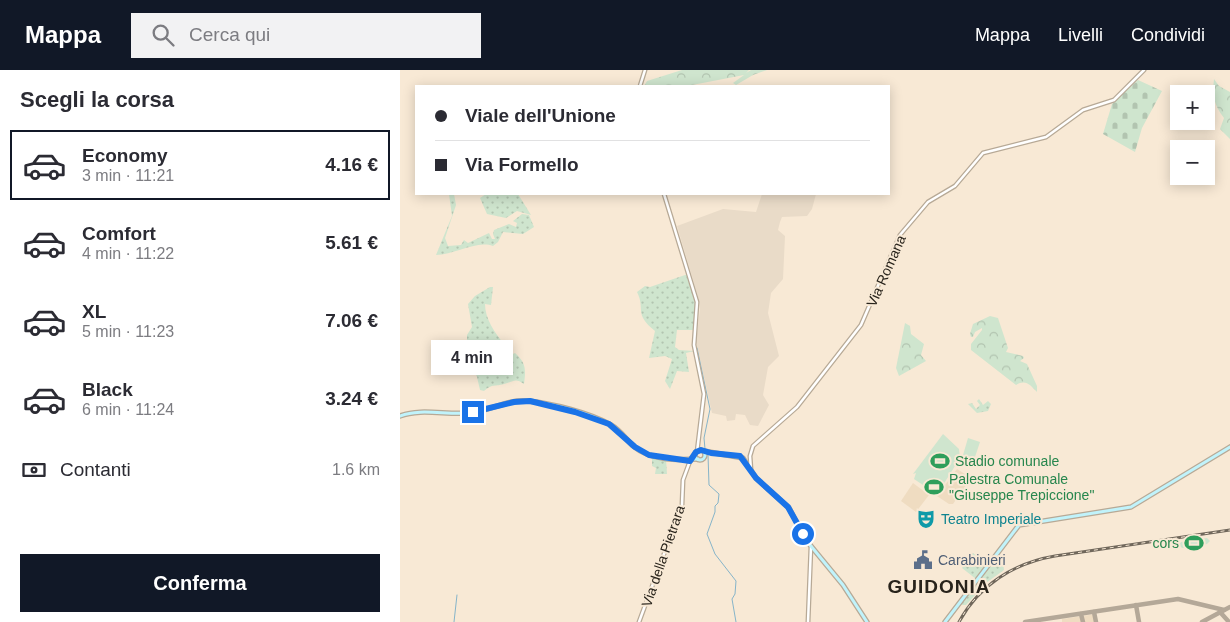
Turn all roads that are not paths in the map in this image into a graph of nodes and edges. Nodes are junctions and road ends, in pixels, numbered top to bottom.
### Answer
1 (645, 70) edge
2 (1144, 70) edge
3 (640, 85) edge
4 (664, 195) edge
5 (400, 416) edge
6 (698, 441) junction
7 (1230, 447) edge
8 (703, 451) junction
9 (696, 453) junction
10 (711, 453) junction
11 (705, 457) junction
12 (698, 459) junction
13 (690, 461) junction
14 (752, 474) junction
15 (811, 546) junction
16 (639, 622) edge
17 (808, 622) edge
18 (867, 622) edge
19 (945, 622) edge

1 - 3 street
2 - 14 street, Via Romana
4 - 6 street
5 - 13 main road
6 - 8 street
6 - 9 street
7 - 19 main road
8 - 9 main road
8 - 10 main road
8 - 11 main road
9 - 12 main road
9 - 13 main road
10 - 11 main road
10 - 14 main road
11 - 12 main road
12 - 13 main road
13 - 16 street, Via della Pietrara
14 - 15 main road
15 - 17 street
15 - 18 main road

